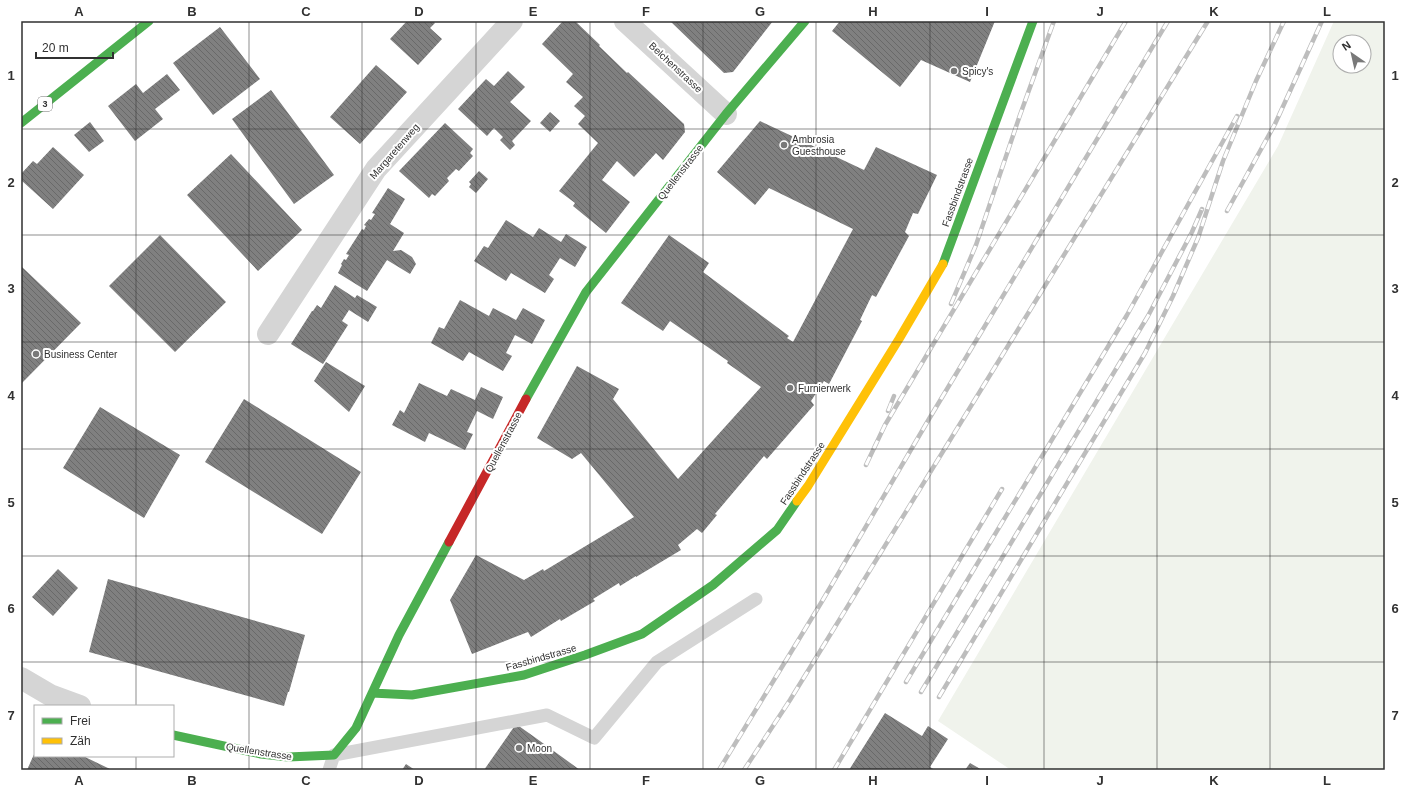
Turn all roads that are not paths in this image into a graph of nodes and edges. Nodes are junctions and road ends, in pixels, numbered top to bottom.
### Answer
1 (149, 21) edge
2 (512, 21) edge
3 (625, 21) edge
4 (805, 21) edge
5 (1033, 21) edge
6 (726, 114) junction
7 (21, 124) edge
8 (268, 334) dead end
9 (756, 599) dead end
10 (21, 678) edge
11 (372, 693) junction
12 (77, 705) edge
13 (174, 735) edge
14 (334, 755) junction
15 (329, 770) edge

1 - 7 street, 3
2 - 8 street, Margaretenweg
3 - 6 street, Belchenstrasse
4 - 6 street, Quellenstrasse
5 - 11 street, Fassbindstrasse
6 - 11 street, Quellenstrasse
9 - 14 lane
10 - 12 street
11 - 14 street, Quellenstrasse
13 - 14 street, Quellenstrasse
14 - 15 lane

